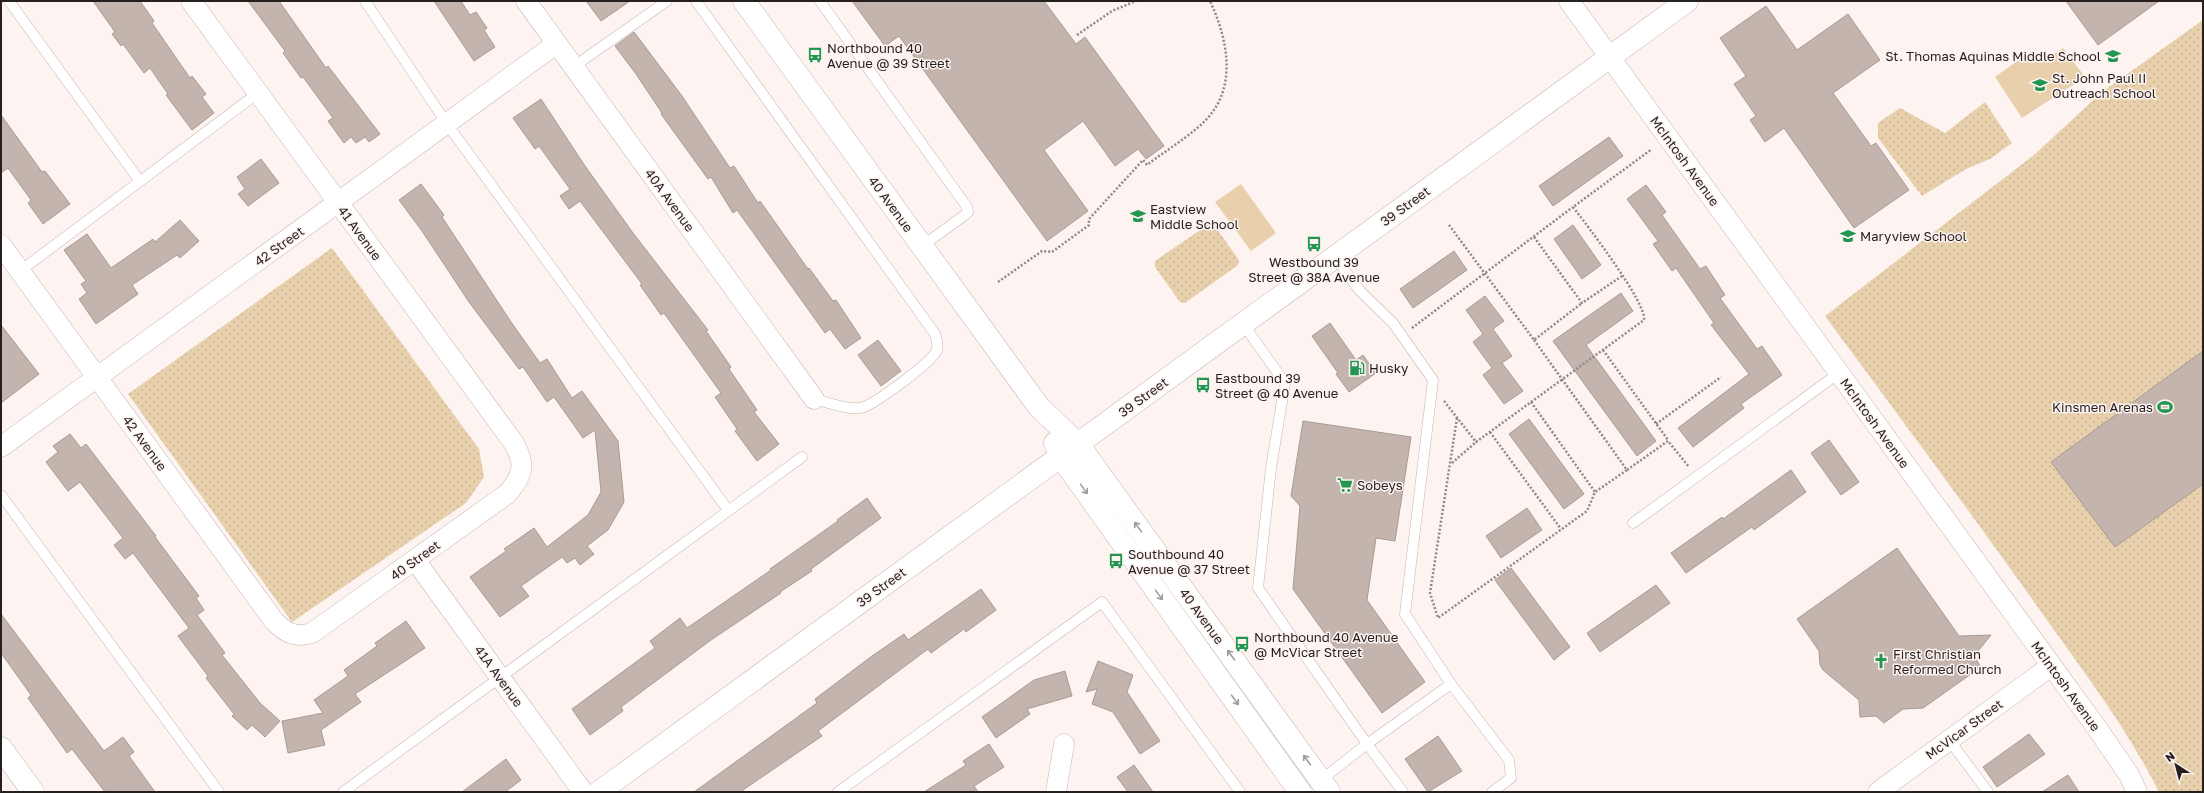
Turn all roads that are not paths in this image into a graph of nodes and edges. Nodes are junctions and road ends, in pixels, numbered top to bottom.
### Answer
1 (9, 1) edge
2 (191, 1) edge
3 (365, 1) edge
4 (526, 1) edge
5 (667, 1) edge
6 (696, 1) edge
7 (744, 1) edge
8 (820, 1) edge
9 (1687, 1) edge
10 (1577, 4) edge
11 (556, 44) junction
12 (1610, 57) junction
13 (573, 67) junction
14 (258, 93) junction
15 (447, 124) junction
16 (139, 180) junction
17 (338, 203) junction
18 (1, 245) edge
19 (922, 246) junction
20 (1334, 257) junction
21 (20, 270) junction
22 (1243, 324) junction
23 (1839, 373) junction
24 (98, 377) junction
25 (814, 398) joint
26 (1, 448) edge
27 (1070, 450) junction
28 (802, 457) dead end
29 (522, 467) joint
30 (1, 495) edge
31 (728, 510) junction
32 (1633, 523) dead end
33 (415, 560) junction
34 (294, 635) joint
35 (2051, 666) junction
36 (500, 676) junction
37 (1451, 684) junction
38 (1950, 740) junction
39 (1064, 744) dead end
40 (1368, 744) junction
41 (1, 748) edge
42 (1325, 786) edge
43 (33, 792) edge
44 (219, 792) edge
45 (343, 792) edge
46 (583, 792) edge
47 (599, 792) edge
48 (838, 792) edge
49 (1056, 792) edge
50 (1240, 792) edge
51 (1300, 792) edge
52 (1403, 792) edge
53 (1492, 792) edge
54 (1878, 792) edge
55 (1988, 792) edge
56 (2137, 792) edge

1 - 16 lane
2 - 14 street, 41 Avenue
3 - 15 lane
4 - 11 street, 40A Avenue
5 - 13 lane
6 - 25 lane
7 - 19 main road, 40 Avenue
8 - 19 lane
9 - 12 main road, 39 Street
10 - 12 street, McIntosh Avenue
11 - 13 street, 40A Avenue
11 - 15 street, 42 Street
12 - 20 main road, 39 Street
12 - 23 street, McIntosh Avenue
13 - 25 street, 40A Avenue
14 - 16 lane
14 - 17 street, 41 Avenue
15 - 17 street, 42 Street
15 - 31 lane
16 - 21 lane
17 - 24 street, 42 Street
17 - 29 street, 41 Avenue
18 - 21 street, 42 Avenue
19 - 27 main road, 40 Avenue
20 - 22 main road, 39 Street
20 - 37 lane
21 - 24 street, 42 Avenue
22 - 27 main road, 39 Street
22 - 40 lane
23 - 32 lane
23 - 35 street, McIntosh Avenue
24 - 26 street, 42 Street
24 - 34 street, 42 Avenue
42 -> 27 main road, 40 Avenue
27 - 47 main road, 39 Street
27 -> 51 main road, 40 Avenue
28 - 31 lane
29 - 33 street, 40 Street
30 - 44 lane
31 - 36 lane
33 - 34 street, 40 Street
33 - 36 street, 41A Avenue
35 - 38 street, McVicar Street
35 - 56 street, McIntosh Avenue
36 - 45 lane
36 - 46 street, 41A Avenue
37 - 40 lane
37 - 53 lane
38 - 54 street, McVicar Street
38 - 55 lane
39 - 49 street
40 - 42 lane
40 - 52 lane
41 - 43 main road
48 - 50 lane

